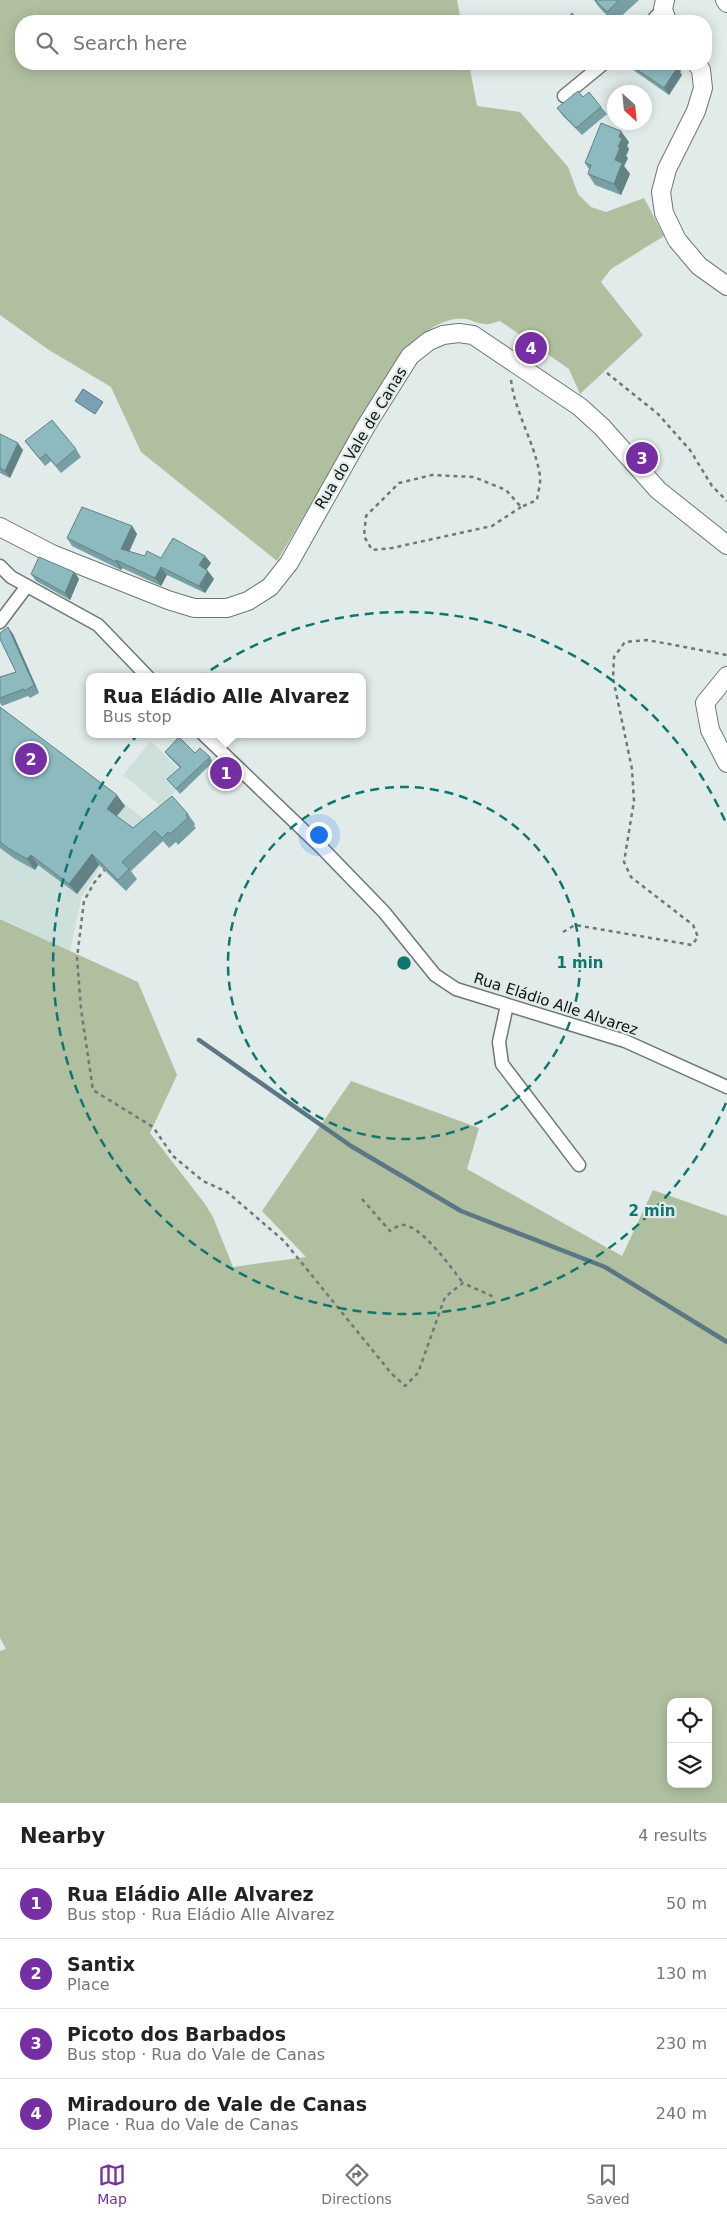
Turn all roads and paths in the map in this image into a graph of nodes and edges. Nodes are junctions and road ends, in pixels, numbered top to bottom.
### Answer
1 (596, 70) edge
2 (701, 70) edge
3 (564, 96) dead end
4 (727, 286) edge
5 (508, 359) junction
6 (607, 373) dead end
7 (727, 501) edge
8 (521, 507) junction
9 (0, 527) edge
10 (727, 545) edge
11 (0, 566) edge
12 (27, 586) junction
13 (0, 622) edge
14 (727, 655) edge
15 (144, 673) edge
16 (727, 676) edge
17 (207, 738) edge
18 (727, 763) edge
19 (109, 865) edge
20 (563, 932) dead end
21 (507, 1005) junction
22 (727, 1088) edge
23 (579, 1165) dead end
24 (362, 1199) dead end
25 (463, 1283) junction
26 (494, 1297) dead end

1 - 3 street
2 - 4 street
5 - 8 path
5 - 9 street, Rua do Vale de Canas
5 - 10 street, Rua do Vale de Canas
6 - 7 path
8 - 8 path
11 - 12 street
12 - 13 street
12 - 15 street
14 - 20 path
16 - 18 street
17 - 21 street, Rua Eládio Alle Alvarez
19 - 25 path
21 - 22 street, Rua Eládio Alle Alvarez
21 - 23 street
24 - 25 path
25 - 26 path

